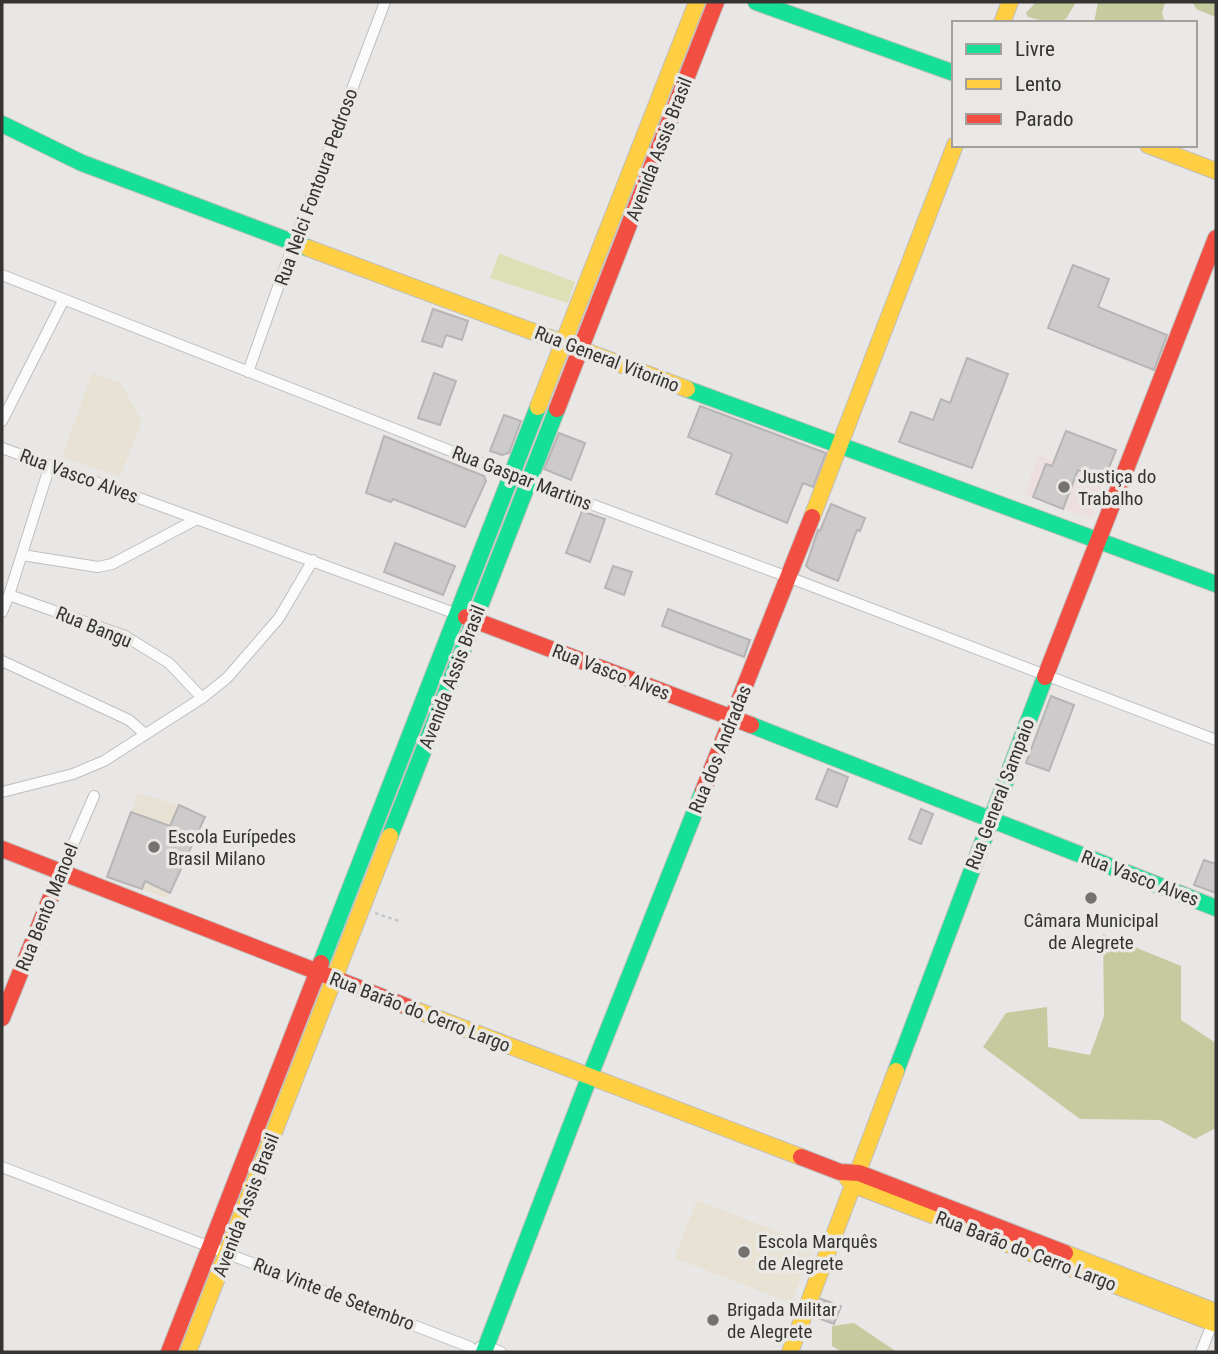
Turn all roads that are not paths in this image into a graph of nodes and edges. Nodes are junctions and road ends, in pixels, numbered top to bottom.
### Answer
1 (385, 2) edge
2 (697, 2) edge
3 (716, 2) edge
4 (755, 2) edge
5 (1010, 2) edge
6 (1003, 21) edge
7 (686, 30) junction
8 (702, 37) junction
9 (952, 72) edge
10 (669, 74) junction
11 (686, 80) junction
12 (2, 124) edge
13 (954, 147) edge
14 (1153, 147) edge
15 (1216, 171) edge
16 (1216, 238) edge
17 (604, 240) junction
18 (294, 242) junction
19 (621, 246) junction
20 (2, 275) edge
21 (64, 301) junction
22 (564, 342) junction
23 (581, 348) junction
24 (248, 372) junction
25 (2, 421) edge
26 (840, 447) junction
27 (2, 448) edge
28 (50, 465) junction
29 (512, 475) junction
30 (529, 481) junction
31 (197, 519) junction
32 (490, 530) junction
33 (507, 537) junction
34 (1099, 541) junction
35 (22, 555) junction
36 (313, 560) junction
37 (788, 577) junction
38 (1216, 584) edge
39 (9, 595) junction
40 (2, 612) edge
41 (457, 614) junction
42 (474, 621) junction
43 (2, 661) edge
44 (1045, 675) junction
45 (202, 698) junction
46 (733, 718) junction
47 (145, 734) junction
48 (1216, 740) edge
49 (2, 792) edge
50 (94, 796) dead end
51 (990, 819) junction
52 (376, 823) junction
53 (393, 829) junction
54 (2, 849) edge
55 (61, 872) junction
56 (1216, 908) edge
57 (318, 973) junction
58 (334, 979) junction
59 (2, 1018) edge
60 (589, 1078) junction
61 (2, 1167) edge
62 (856, 1179) junction
63 (210, 1246) junction
64 (227, 1253) junction
65 (1215, 1318) edge
66 (483, 1350) edge
67 (169, 1352) edge
68 (188, 1352) edge
69 (790, 1352) edge
70 (1201, 1352) edge

1 - 18 street, Rua Nelci Fontoura Pedroso
2 - 7 street, Avenida Assis Brasil
3 - 8 street, Avenida Assis Brasil
4 - 9 street
5 - 6 street
7 - 8 street
7 - 10 street, Avenida Assis Brasil
8 - 11 street, Avenida Assis Brasil
10 - 11 street
10 - 17 street, Avenida Assis Brasil
11 - 19 street, Avenida Assis Brasil
12 - 18 street, Rua General Vitorino
13 - 26 street, Rua dos Andradas
14 - 15 street
16 - 34 street, Rua General Sampaio
17 - 19 street
17 - 22 street, Avenida Assis Brasil
18 - 22 street, Rua General Vitorino
18 - 24 street, Rua Nelci Fontoura Pedroso
19 - 23 street, Avenida Assis Brasil
20 - 21 street, Rua Gaspar Martins
21 - 24 street, Rua Gaspar Martins
21 - 25 street
22 - 23 street, Rua General Vitorino
22 - 29 street, Avenida Assis Brasil
23 - 26 street, Rua General Vitorino
23 - 30 street, Avenida Assis Brasil
24 - 29 street, Rua Gaspar Martins
26 - 34 street, Rua General Vitorino
26 - 37 street, Rua dos Andradas
27 - 28 street, Rua Vasco Alves
28 - 31 street, Rua Vasco Alves
28 - 35 street
29 - 30 street, Rua Gaspar Martins
29 - 32 street, Avenida Assis Brasil
30 - 33 street, Avenida Assis Brasil
30 - 37 street, Rua Gaspar Martins
31 - 35 street
31 - 36 street, Rua Vasco Alves
32 - 33 street
32 - 41 street, Avenida Assis Brasil
33 - 42 street, Avenida Assis Brasil
34 - 38 street, Rua General Vitorino
34 - 44 street, Rua General Sampaio
35 - 39 street
36 - 41 street, Rua Vasco Alves
36 - 45 street
37 - 44 street, Rua Gaspar Martins
37 - 46 street, Rua dos Andradas
39 - 40 street
39 - 45 street, Rua Bangu
41 - 42 street, Rua Vasco Alves
41 - 52 street, Avenida Assis Brasil
42 - 46 street, Rua Vasco Alves
42 - 53 street, Avenida Assis Brasil
43 - 47 street
44 - 48 street, Rua Gaspar Martins
44 - 51 street, Rua General Sampaio
45 - 47 street
46 - 51 street, Rua Vasco Alves
46 - 60 street, Rua dos Andradas
47 - 49 street
50 - 55 street, Rua Bento Manoel
51 - 56 street, Rua Vasco Alves
51 - 62 street, Rua General Sampaio
52 - 53 street
52 - 57 street, Avenida Assis Brasil
53 - 58 street, Avenida Assis Brasil
54 - 55 street, Rua Barão do Cerro Largo
55 - 57 street, Rua Barão do Cerro Largo
55 - 59 street, Rua Bento Manoel
57 - 58 street, Rua Barão do Cerro Largo
57 - 63 street, Avenida Assis Brasil
58 - 60 street, Rua Barão do Cerro Largo
58 - 64 street, Avenida Assis Brasil
60 - 62 street, Rua Barão do Cerro Largo
60 - 66 street, Rua dos Andradas
61 - 63 street, Rua Vinte de Setembro
62 - 65 street, Rua Barão do Cerro Largo
62 - 69 street, Rua General Sampaio
63 - 64 street, Rua Vinte de Setembro
63 - 67 street, Avenida Assis Brasil
64 - 66 street, Rua Vinte de Setembro
64 - 68 street, Avenida Assis Brasil
65 - 70 street

